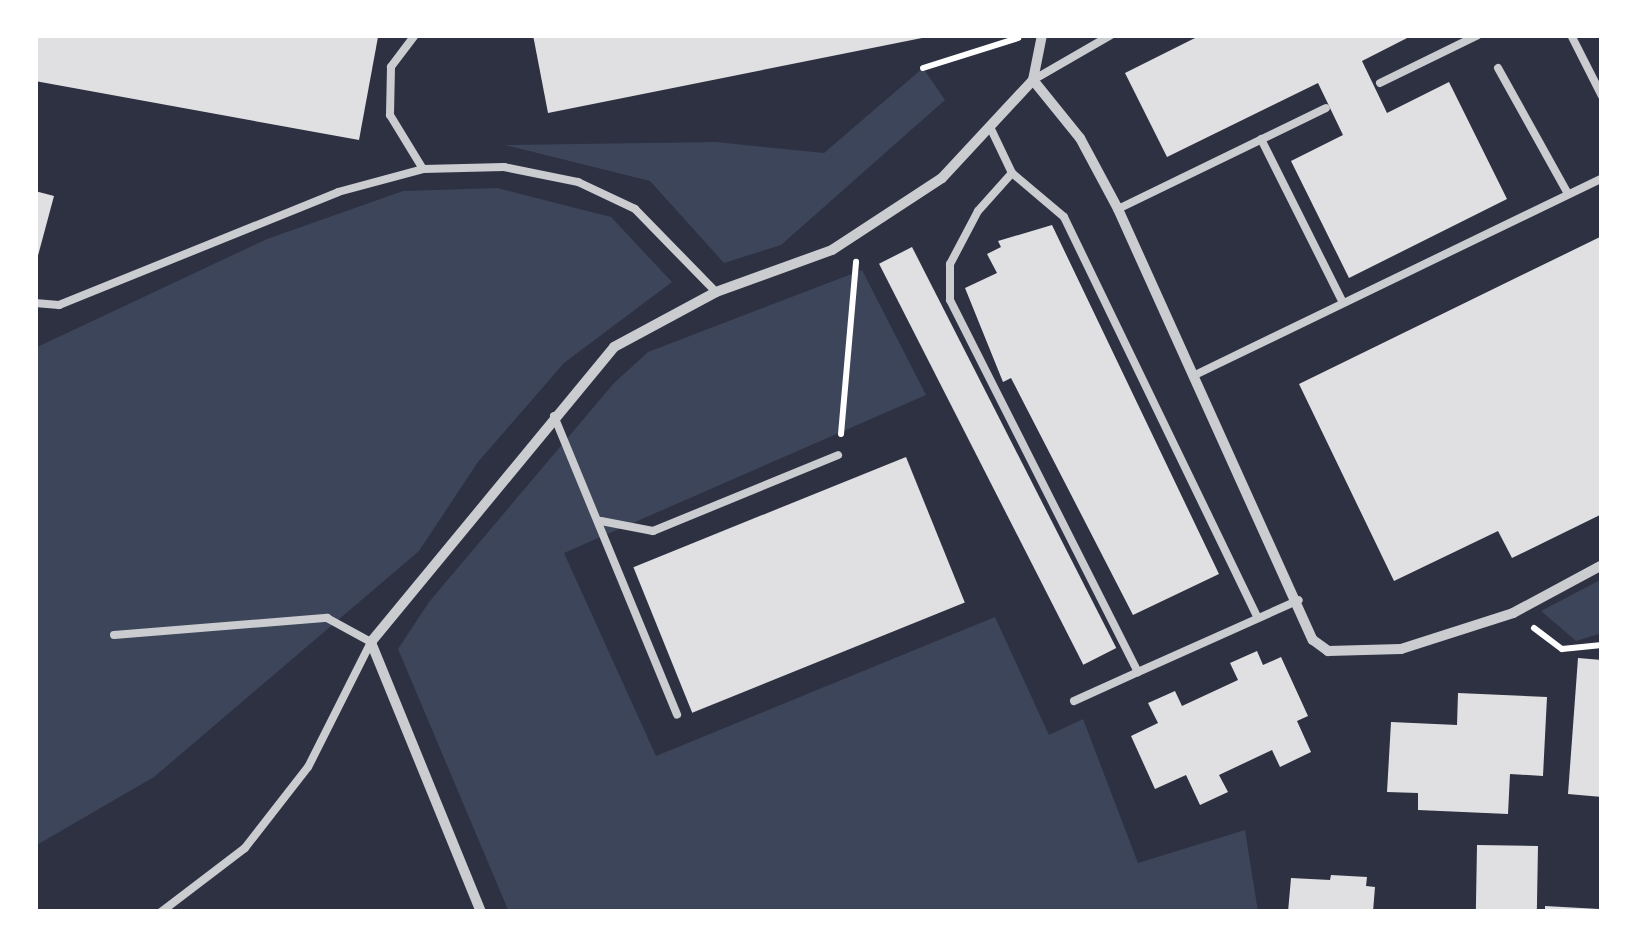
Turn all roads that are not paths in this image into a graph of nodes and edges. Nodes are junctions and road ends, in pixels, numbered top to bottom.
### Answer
1 (414, 35) edge
2 (1042, 35) edge
3 (1110, 35) edge
4 (1478, 35) edge
5 (1571, 35) edge
6 (1498, 68) dead end
7 (1033, 80) junction
8 (1380, 83) dead end
9 (1602, 96) edge
10 (1326, 108) dead end
11 (991, 129) junction
12 (1262, 138) junction
13 (423, 168) junction
14 (1012, 173) junction
15 (1602, 178) edge
16 (1568, 194) junction
17 (1118, 209) junction
18 (716, 292) junction
19 (1342, 302) junction
20 (35, 303) edge
21 (1195, 375) junction
22 (554, 416) junction
23 (838, 455) road end
24 (601, 521) junction
25 (1602, 565) edge
26 (1299, 600) junction
27 (1258, 618) junction
28 (114, 634) dead end
29 (371, 642) junction
30 (1138, 672) junction
31 (1074, 702) dead end
32 (678, 715) dead end
33 (161, 912) edge
34 (482, 912) edge

1 - 13 lane
2 - 7 street
3 - 7 lane
4 - 8 lane
5 - 9 lane
6 - 16 lane
7 - 11 street
7 - 17 street
10 - 12 lane
11 - 14 lane
11 - 18 street
12 - 17 lane
12 - 19 lane
13 - 18 lane
13 - 20 lane
14 - 27 lane
14 - 30 lane
15 - 16 lane
16 - 19 lane
17 - 21 street
18 - 22 street
19 - 21 lane
21 - 26 street
22 - 24 lane
22 - 29 street
23 - 24 lane
24 - 32 lane
25 - 26 street
26 - 27 lane
27 - 30 lane
28 - 29 lane
29 - 33 lane
29 - 34 street
30 - 31 lane

